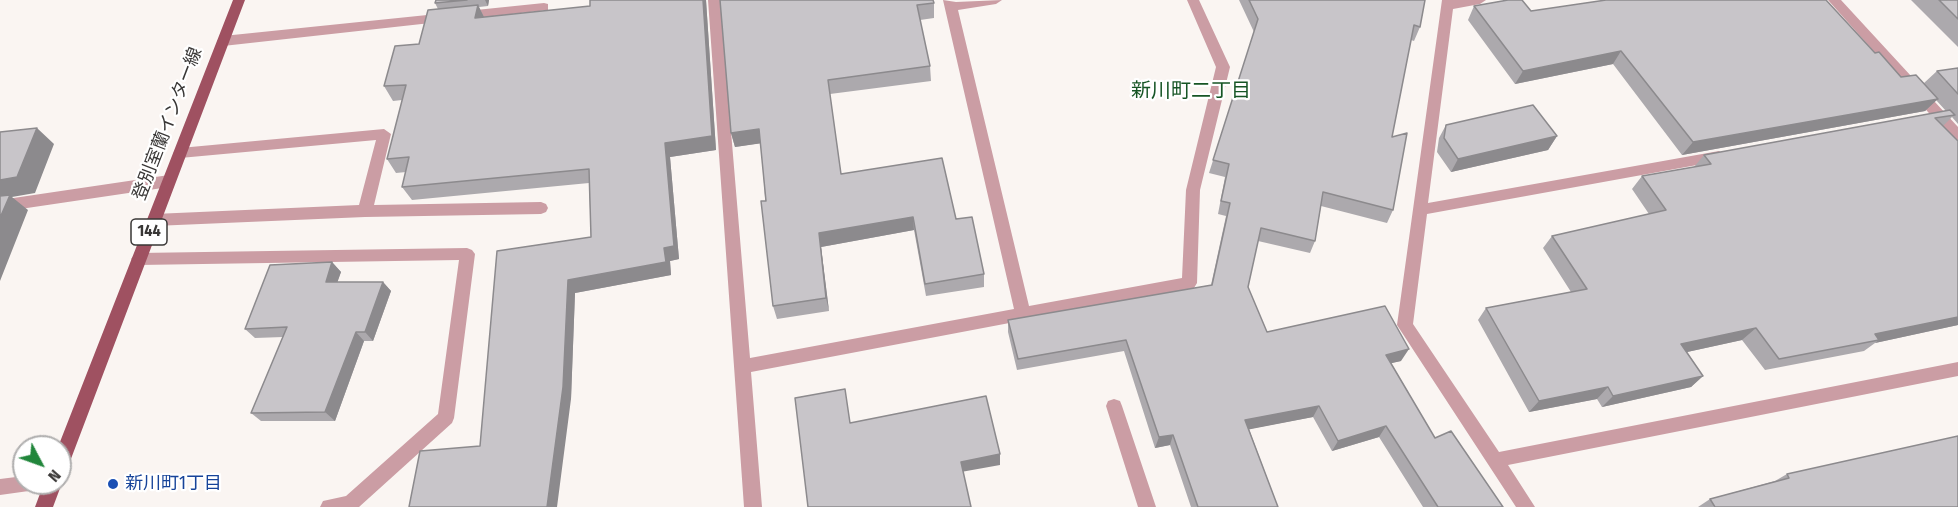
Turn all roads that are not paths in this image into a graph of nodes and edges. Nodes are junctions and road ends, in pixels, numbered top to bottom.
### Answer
1 (238, 0) edge
2 (714, 0) edge
3 (996, 0) edge
4 (1193, 0) edge
5 (1480, 0) edge
6 (1834, 0) edge
7 (1448, 3) edge
8 (950, 4) edge
9 (544, 7) dead end
10 (223, 41) junction
11 (1958, 136) edge
12 (1738, 152) edge
13 (180, 153) junction
14 (169, 181) junction
15 (0, 206) edge
16 (541, 208) dead end
17 (1419, 210) junction
18 (365, 211) junction
19 (154, 220) junction
20 (139, 259) junction
21 (1023, 314) junction
22 (743, 366) junction
23 (1958, 369) edge
24 (1114, 406) dead end
25 (71, 435) edge
26 (1496, 460) junction
27 (328, 507) edge
28 (753, 507) edge
29 (1147, 507) edge
30 (1526, 507) edge

1 - 10 main road, 登別室蘭インター線 / 144
2 - 22 street
3 - 8 street
4 - 21 street
5 - 7 street
6 - 11 street
7 - 17 street
8 - 21 street
9 - 10 street
10 - 13 main road, 登別室蘭インター線 / 144
12 - 17 street
13 - 14 main road, 登別室蘭インター線 / 144
13 - 18 street
14 - 15 street
14 - 19 main road, 登別室蘭インター線 / 144
16 - 18 street
17 - 26 street
18 - 19 street
19 - 20 main road, 登別室蘭インター線 / 144
20 - 25 main road, 登別室蘭インター線 / 144
20 - 27 street
21 - 22 street
22 - 28 street
23 - 26 street
24 - 29 street
26 - 30 street

